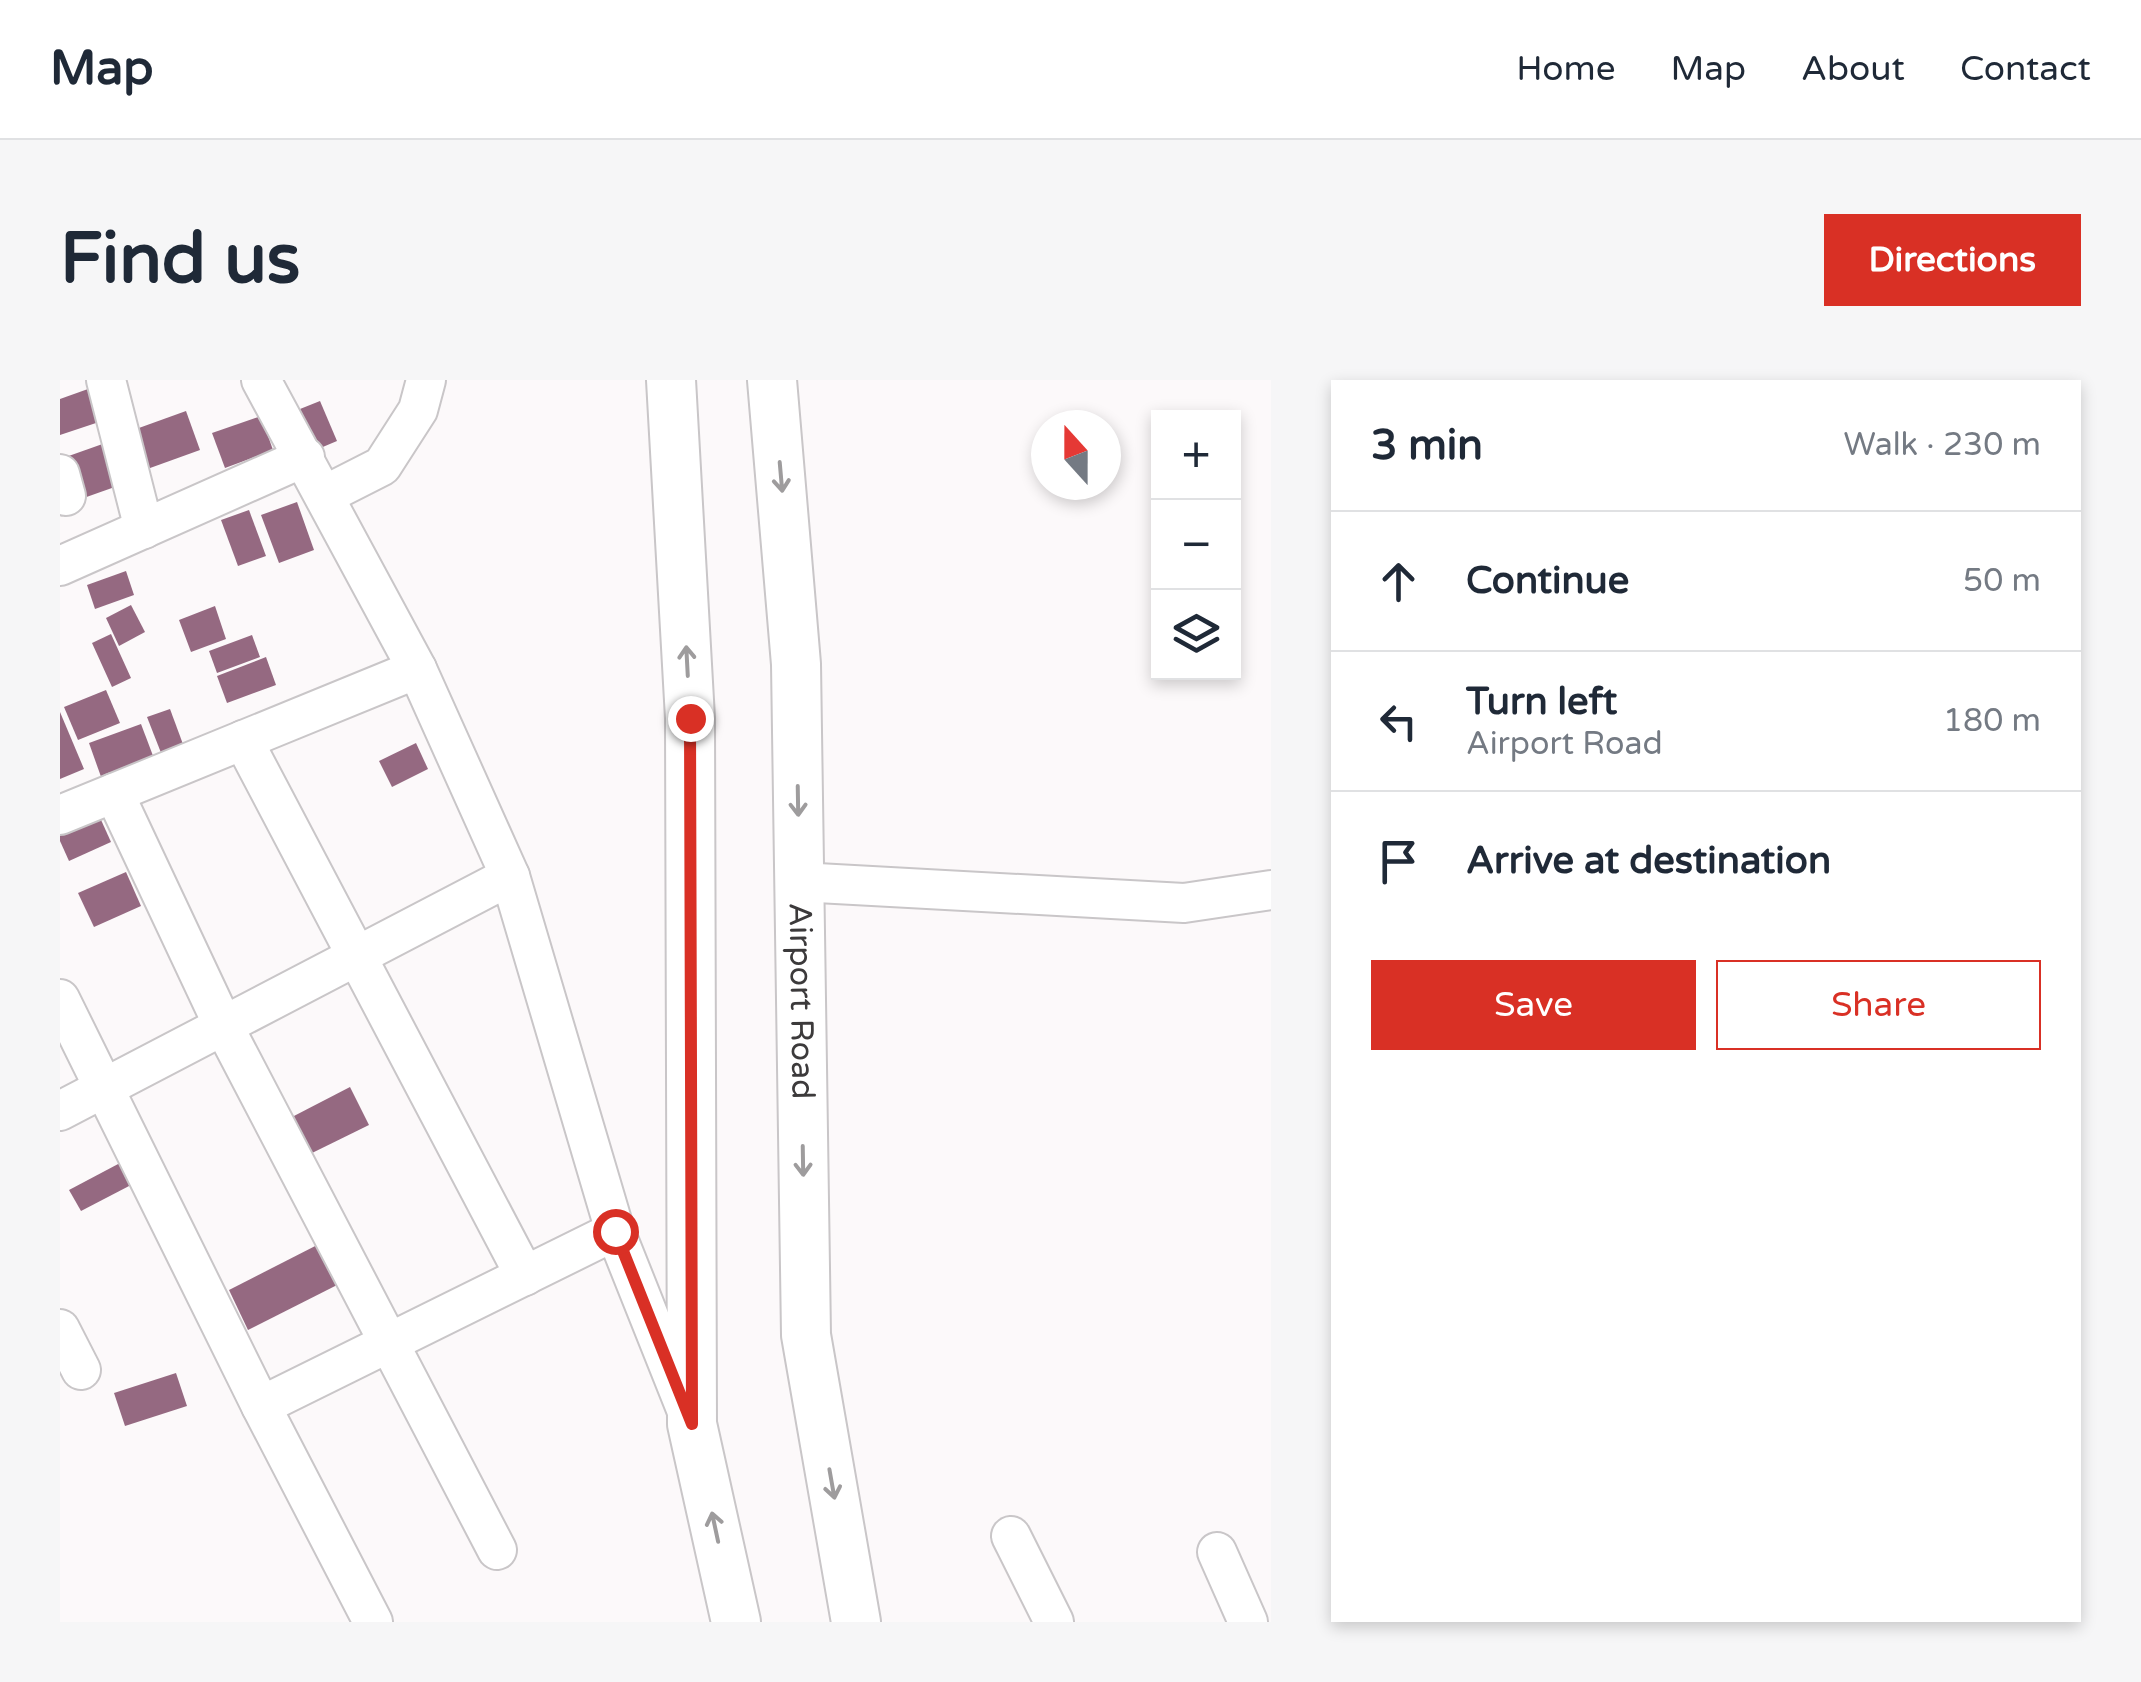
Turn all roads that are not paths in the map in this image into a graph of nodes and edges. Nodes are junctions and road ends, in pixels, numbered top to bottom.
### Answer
1 (106, 380) edge
2 (261, 380) edge
3 (426, 380) edge
4 (671, 380) edge
5 (772, 380) edge
6 (305, 457) junction
7 (325, 495) junction
8 (144, 529) junction
9 (60, 566) edge
10 (417, 669) junction
11 (243, 740) junction
12 (114, 792) junction
13 (60, 815) edge
14 (510, 876) junction
15 (799, 882) junction
16 (1271, 890) edge
17 (357, 956) junction
18 (60, 999) edge
19 (224, 1026) junction
20 (105, 1088) junction
21 (60, 1111) edge
22 (615, 1231) junction
23 (525, 1276) junction
24 (60, 1329) edge
25 (388, 1342) junction
26 (82, 1370) dead end
27 (261, 1406) junction
28 (692, 1424) junction
29 (1011, 1536) dead end
30 (496, 1550) dead end
31 (1217, 1552) dead end
32 (1248, 1616) edge
33 (373, 1622) edge
34 (736, 1622) edge
35 (856, 1622) edge
36 (1054, 1622) edge

1 - 8 street
2 - 6 street
3 - 7 street
28 -> 4 main road
5 -> 15 main road, Airport Road
6 - 7 street
6 - 8 street
7 - 10 street
8 - 9 street
10 - 11 street
10 - 14 street
11 - 12 street
11 - 17 street
12 - 13 street
12 - 19 street
14 - 17 street
14 - 22 street
15 - 16 street
15 -> 35 main road, Airport Road
17 - 19 street
17 - 23 street
18 - 20 street
19 - 20 street
19 - 25 street
20 - 21 street
20 - 27 street
22 - 23 street
22 - 28 street
23 - 25 street
24 - 26 street
25 - 27 street
25 - 30 street
27 - 33 street
34 -> 28 main road
29 - 36 street
31 - 32 street

